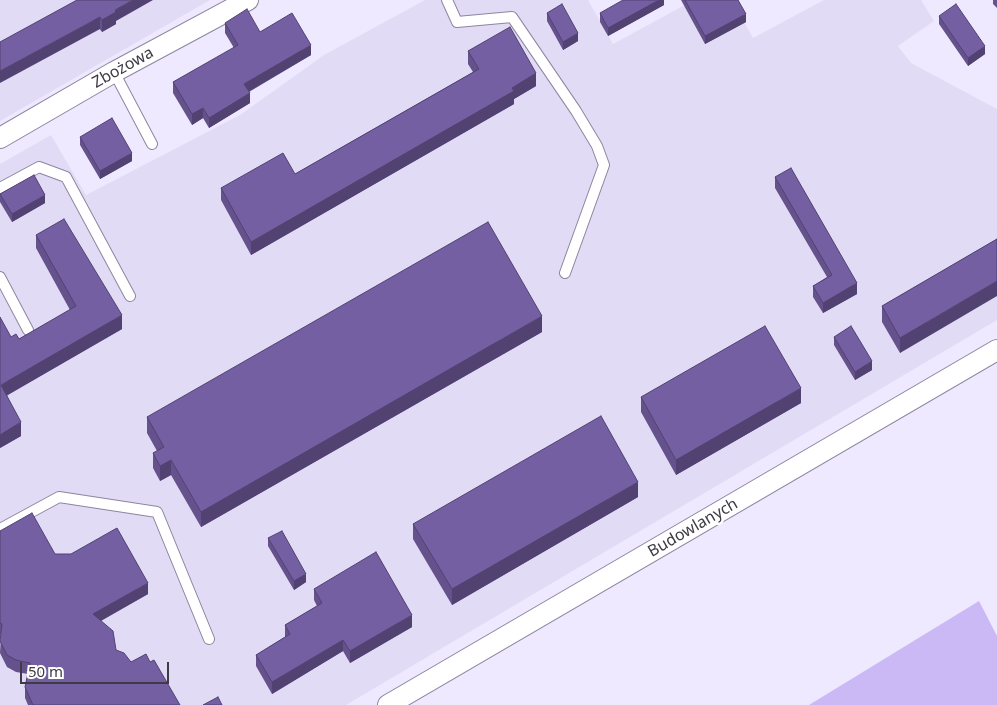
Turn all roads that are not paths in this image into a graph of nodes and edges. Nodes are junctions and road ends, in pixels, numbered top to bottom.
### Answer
1 (248, 0) edge
2 (447, 0) edge
3 (114, 72) junction
4 (0, 138) edge
5 (152, 144) dead end
6 (0, 188) edge
7 (565, 274) dead end
8 (0, 276) edge
9 (130, 296) dead end
10 (28, 330) dead end
11 (997, 350) edge
12 (0, 529) edge
13 (209, 639) dead end
14 (388, 705) edge

1 - 3 street, Zbożowa
2 - 7 lane
3 - 4 street, Zbożowa
3 - 5 lane
6 - 9 lane
8 - 10 lane
11 - 14 street, Budowlanych
12 - 13 lane

